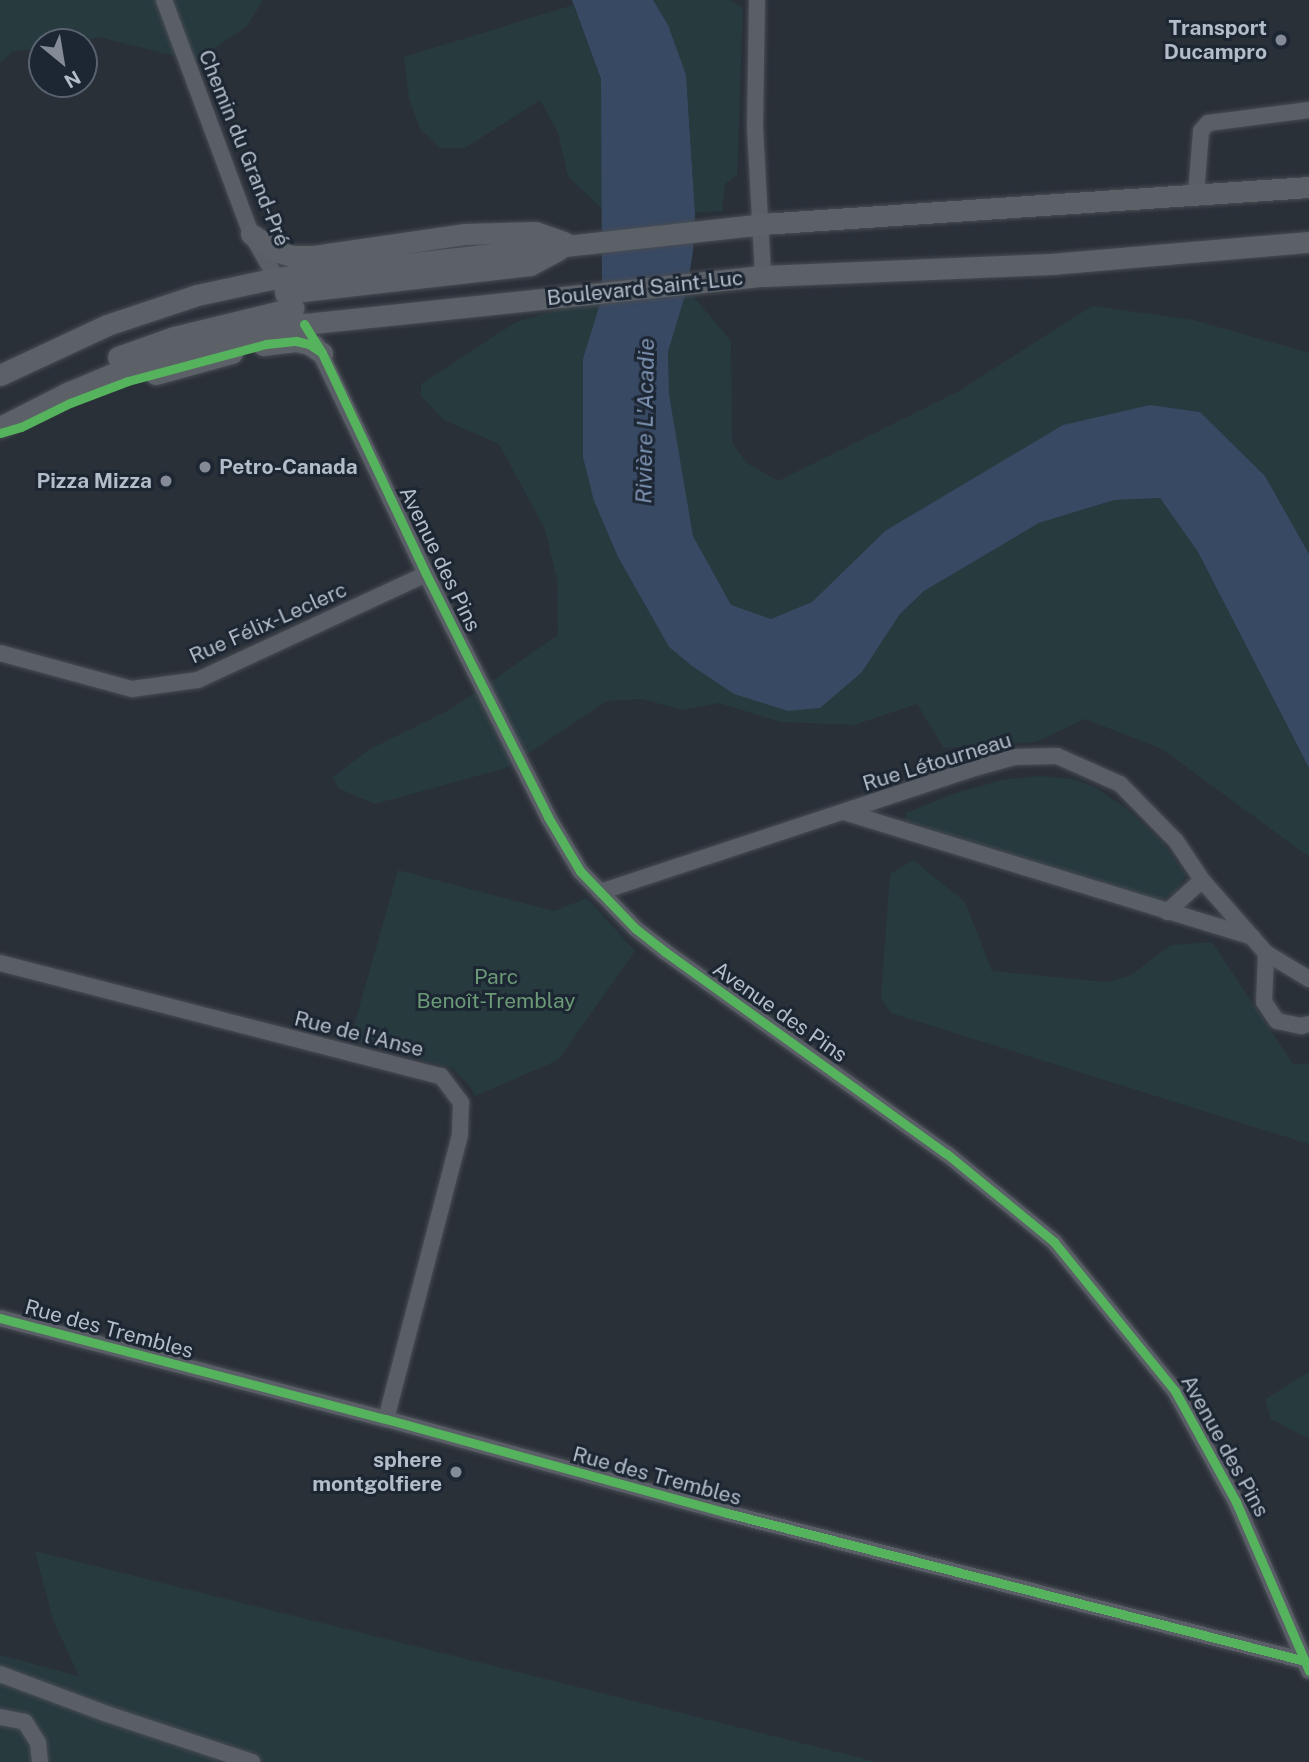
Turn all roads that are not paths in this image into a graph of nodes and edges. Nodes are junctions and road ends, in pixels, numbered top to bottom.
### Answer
1 (164, 0) edge
2 (757, 0) edge
3 (1309, 110) edge
4 (1309, 187) edge
5 (1196, 195) junction
6 (762, 224) junction
7 (251, 234) junction
8 (1309, 242) edge
9 (569, 244) junction
10 (763, 276) junction
11 (290, 301) junction
12 (322, 353) junction
13 (0, 375) edge
14 (0, 419) edge
15 (0, 428) edge
16 (0, 433) edge
17 (426, 574) junction
18 (0, 653) edge
19 (844, 812) junction
20 (1202, 880) junction
21 (600, 892) junction
22 (1167, 912) junction
23 (1252, 937) junction
24 (1266, 953) junction
25 (0, 963) edge
26 (1309, 979) edge
27 (1309, 1024) edge
28 (0, 1318) edge
29 (386, 1419) junction
30 (1307, 1666) edge
31 (0, 1674) edge
32 (0, 1717) edge
33 (40, 1762) edge
34 (252, 1762) edge

1 - 7 street, Chemin du Grand-Pré
2 - 6 street
3 - 5 street
4 - 5 main road
5 - 6 main road
6 - 9 main road
6 - 10 street
7 - 9 main road
7 - 11 street, Chemin du Grand-Pré
8 - 10 main road, Boulevard Saint-Luc
9 - 11 main road
10 - 11 main road, Boulevard Saint-Luc
11 - 12 street, Avenue des Pins
11 - 13 main road, Boulevard Saint-Luc
11 - 14 main road
11 - 15 main road, Boulevard Saint-Luc
12 - 16 main road
12 - 17 street, Avenue des Pins
17 - 18 street, Rue Félix-Leclerc
17 - 21 street, Avenue des Pins
19 - 20 street, Rue Létourneau
19 - 21 street, Rue Létourneau
19 - 22 street, Rue Létourneau
20 - 22 street
20 - 23 street, Rue Létourneau
21 - 30 street, Avenue des Pins
22 - 23 street, Rue Létourneau
23 - 24 street, Rue Létourneau
24 - 26 street, Rue Létourneau
24 - 27 street
25 - 29 street, Rue de l'Anse
28 - 29 street, Rue des Trembles
29 - 30 street, Rue des Trembles
31 - 34 street
32 - 33 street

